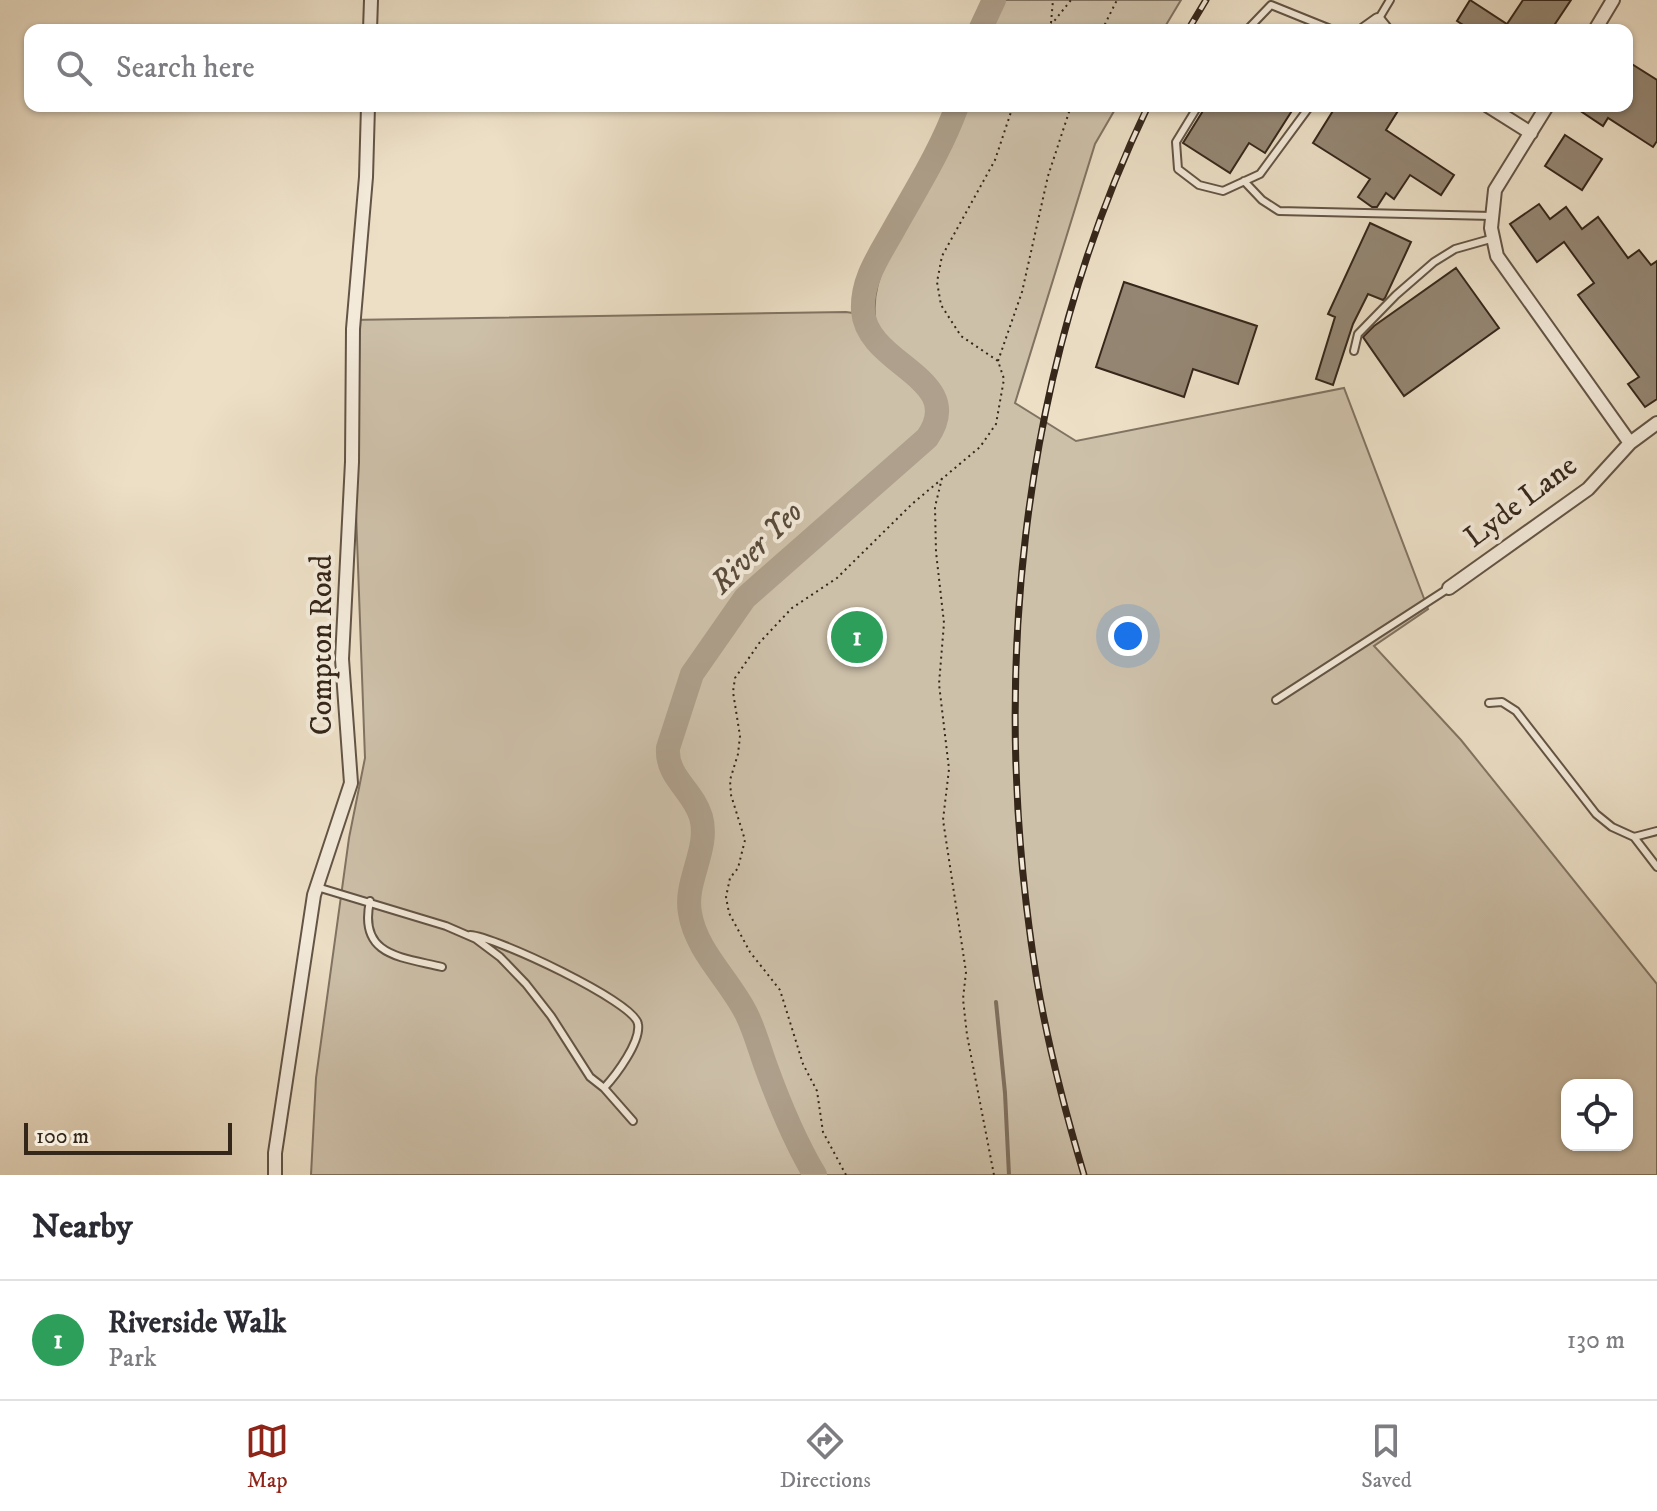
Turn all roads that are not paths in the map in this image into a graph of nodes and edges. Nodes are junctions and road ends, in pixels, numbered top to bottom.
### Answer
1 (371, 0) edge
2 (1390, 0) edge
3 (1613, 0) edge
4 (370, 24) edge
5 (1253, 24) edge
6 (1318, 24) edge
7 (1382, 24) edge
8 (1599, 24) edge
9 (368, 112) edge
10 (1194, 112) edge
11 (1306, 112) edge
12 (1498, 112) edge
13 (1543, 112) edge
14 (1531, 133) junction
15 (1244, 181) junction
16 (1492, 216) junction
17 (1494, 238) junction
18 (1354, 351) dead end
19 (1657, 423) edge
20 (1630, 443) junction
21 (1449, 588) joint
22 (1276, 700) dead end
23 (1489, 703) dead end
24 (1657, 831) edge
25 (1634, 837) junction
26 (1657, 867) edge
27 (317, 887) junction
28 (370, 901) junction
29 (464, 934) junction
30 (442, 967) dead end
31 (604, 1088) junction
32 (633, 1121) dead end
33 (275, 1175) edge

1 - 4 street
2 - 7 lane
3 - 8 street
5 - 6 lane
9 - 27 street, Compton Road
10 - 15 lane
11 - 15 lane
12 - 14 street
13 - 14 street
14 - 16 street
15 - 16 lane
16 - 17 street
17 - 18 lane
17 - 20 street
19 - 20 street, Lyde Lane
20 - 21 street, Lyde Lane
21 - 22 lane
23 - 25 lane
24 - 25 lane
25 - 26 lane
27 - 28 lane
27 - 33 street, Compton Road
28 - 29 lane
28 - 30 lane
29 - 31 lane
29 - 31 lane
31 - 32 lane

